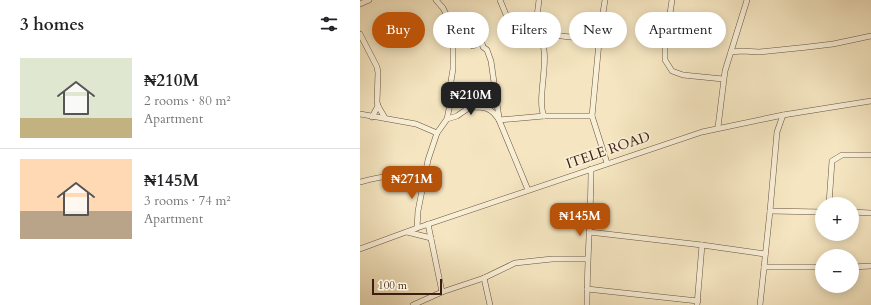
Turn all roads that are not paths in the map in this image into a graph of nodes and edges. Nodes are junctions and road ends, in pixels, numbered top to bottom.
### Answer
1 (369, 0) edge
2 (436, 0) edge
3 (500, 0) edge
4 (539, 0) edge
5 (605, 0) edge
6 (672, 0) edge
7 (747, 0) edge
8 (360, 4) edge
9 (445, 12) edge
10 (505, 12) edge
11 (538, 12) edge
12 (603, 12) edge
13 (360, 34) edge
14 (871, 36) edge
15 (453, 48) edge
16 (485, 48) edge
17 (543, 48) edge
18 (599, 48) edge
19 (731, 52) junction
20 (723, 79) junction
21 (871, 101) edge
22 (378, 106) junction
23 (360, 114) edge
24 (372, 116) junction
25 (544, 116) junction
26 (592, 116) junction
27 (783, 116) junction
28 (384, 118) junction
29 (447, 119) junction
30 (499, 120) junction
31 (718, 128) junction
32 (437, 133) junction
33 (871, 156) edge
34 (607, 163) junction
35 (591, 169) junction
36 (426, 176) junction
37 (360, 182) edge
38 (528, 190) junction
39 (829, 197) edge
40 (770, 211) junction
41 (815, 212) edge
42 (859, 212) edge
43 (871, 213) edge
44 (428, 224) junction
45 (417, 228) junction
46 (407, 232) junction
47 (589, 232) junction
48 (431, 238) junction
49 (702, 245) junction
50 (360, 249) edge
51 (765, 254) junction
52 (587, 259) junction
53 (764, 266) junction
54 (871, 266) edge
55 (815, 267) edge
56 (859, 267) edge
57 (484, 278) junction
58 (587, 288) junction
59 (442, 292) junction
60 (698, 303) edge
61 (413, 305) edge
62 (490, 305) edge
63 (587, 305) edge
64 (760, 305) edge

1 - 8 street
2 - 9 street
3 - 10 street
4 - 11 street
5 - 12 street
6 - 20 street
7 - 19 street
13 - 22 street
14 - 19 street
15 - 29 street
16 - 30 street
17 - 25 street
18 - 26 street
19 - 20 street
20 - 31 street
21 - 27 street, ITELE ROAD
22 - 24 street
22 - 28 street
23 - 24 street
24 - 28 street
25 - 26 street
25 - 30 street
26 - 34 street
27 - 31 street, ITELE ROAD
27 - 40 street
28 - 32 street
29 - 30 street
29 - 32 street
30 - 38 street
31 - 34 street, ITELE ROAD
32 - 36 street
33 - 39 street
34 - 35 street, ITELE ROAD
35 - 38 street, ITELE ROAD
35 - 47 street
36 - 37 street
36 - 45 street
38 - 44 street, ITELE ROAD
40 - 41 street
40 - 51 street
42 - 43 street
44 - 45 street, ITELE ROAD
44 - 48 street
45 - 46 street, ITELE ROAD
46 - 48 street
46 - 50 street, ITELE ROAD
47 - 49 street
47 - 52 street
48 - 59 street
49 - 51 street
49 - 60 street
51 - 53 street
52 - 57 street
52 - 58 street
53 - 55 street
53 - 64 street
54 - 56 street
57 - 59 street
57 - 62 street
58 - 60 street
58 - 63 street
59 - 61 street

